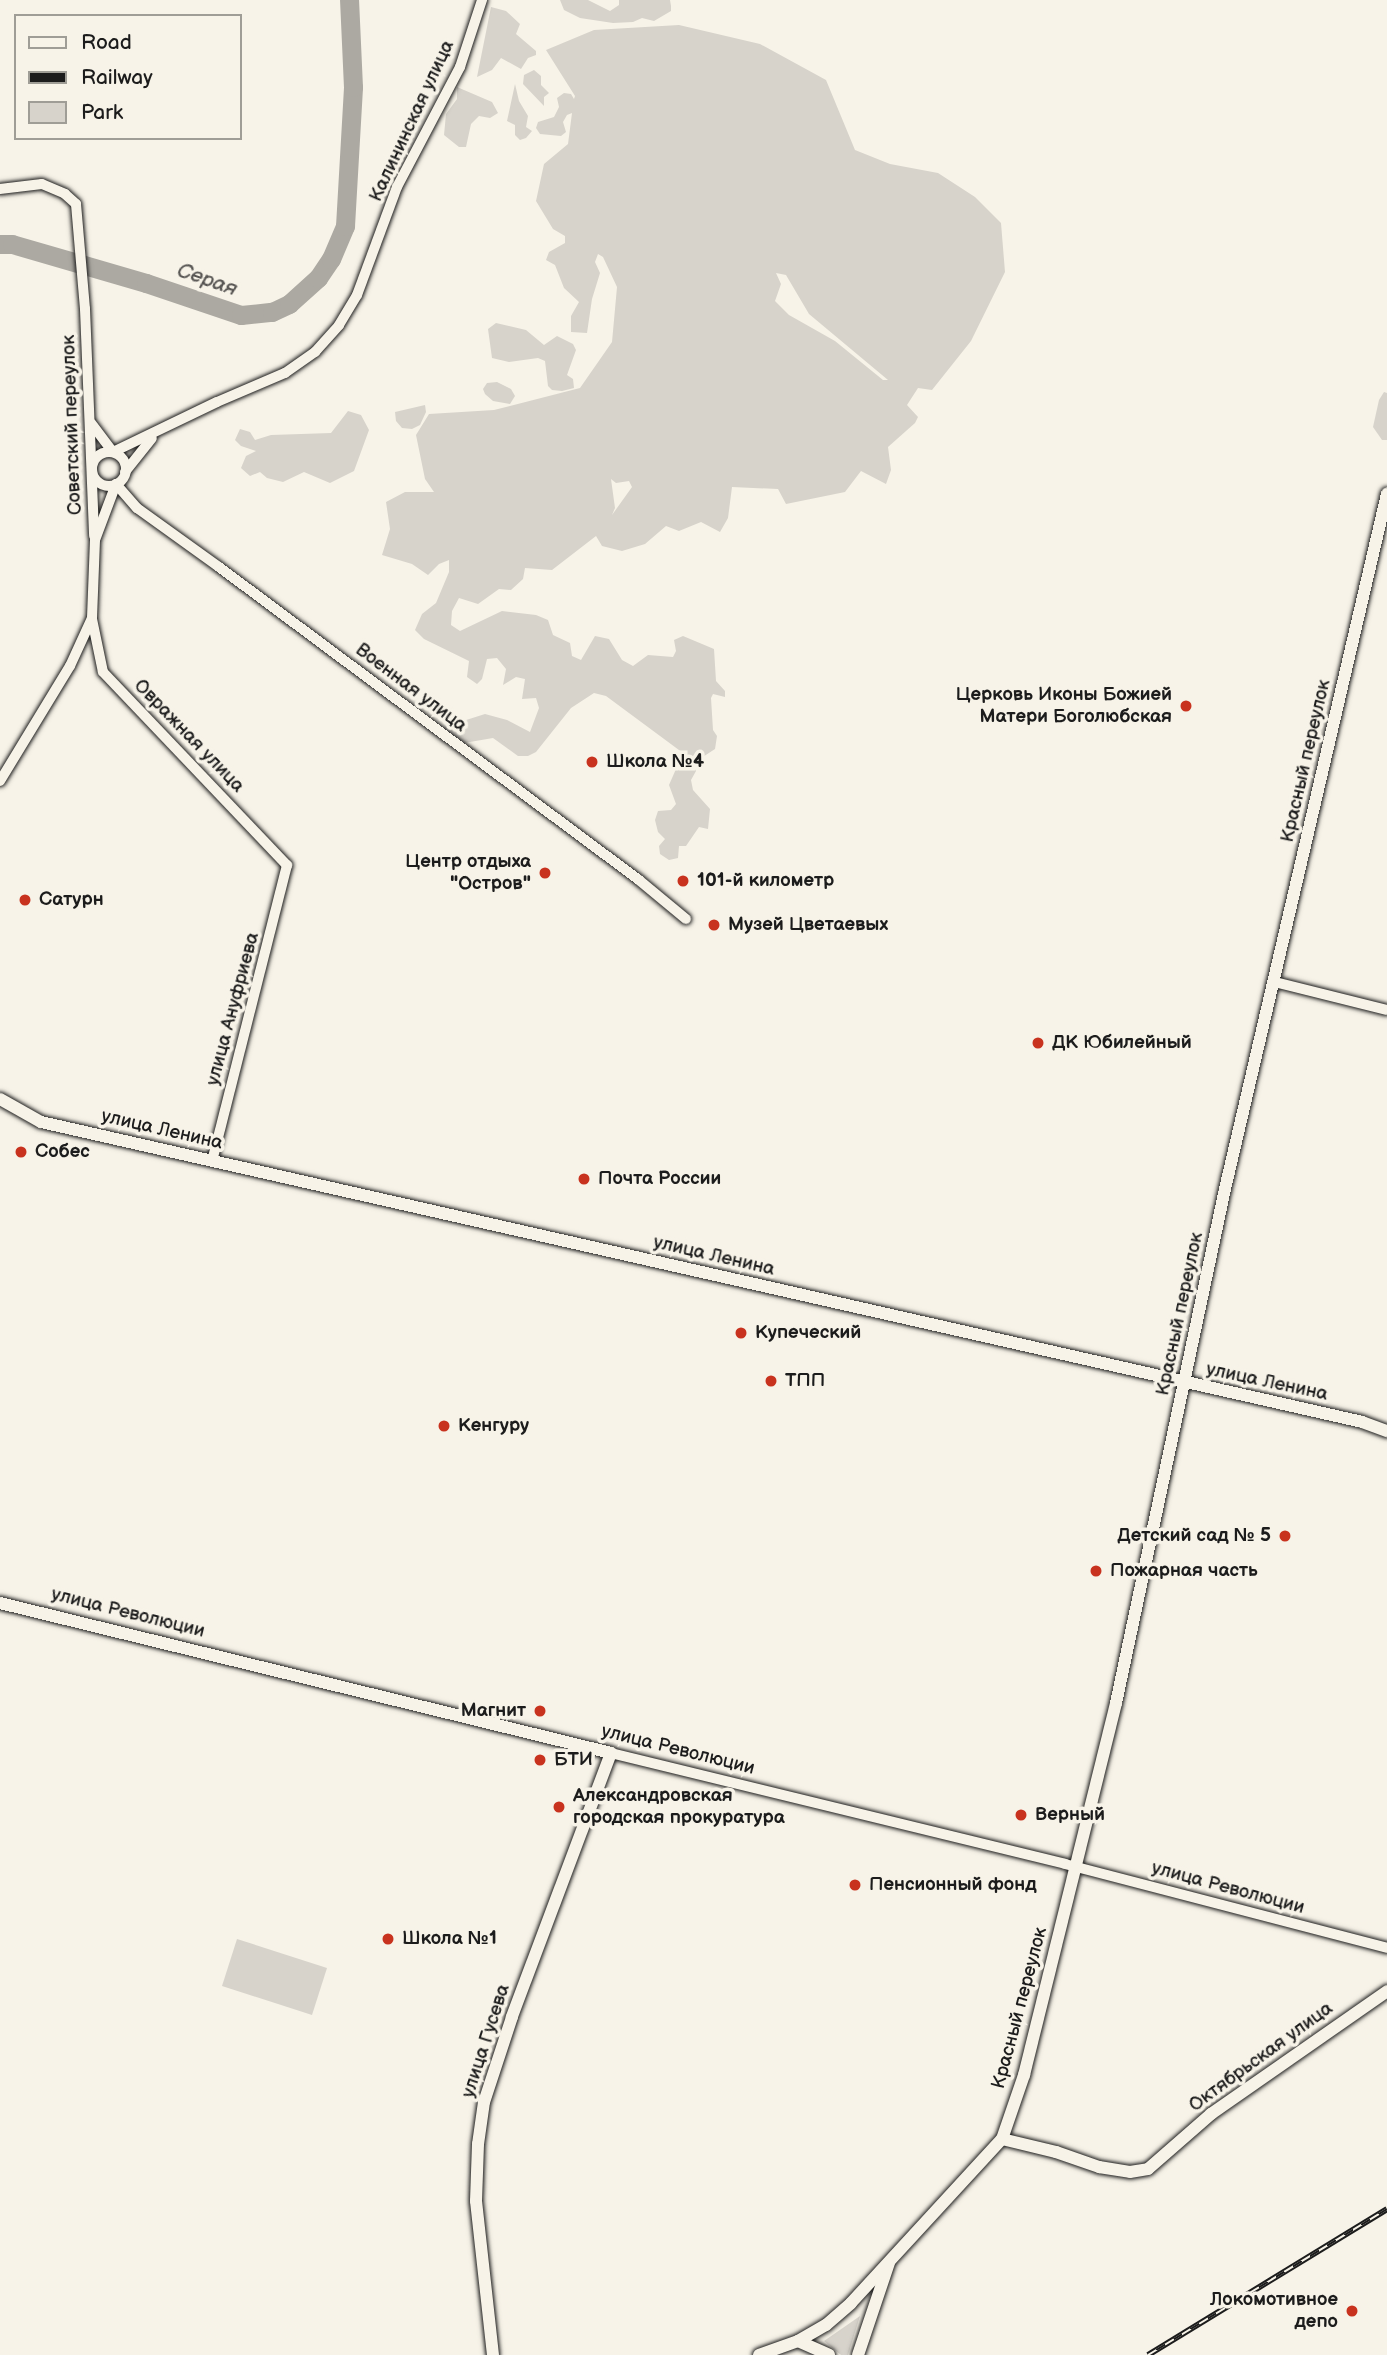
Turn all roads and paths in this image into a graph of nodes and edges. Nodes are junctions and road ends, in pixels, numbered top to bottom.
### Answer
1 (482, 0) edge
2 (0, 189) edge
3 (91, 423) junction
4 (155, 435) junction
5 (113, 453) junction
6 (92, 468) junction
7 (125, 472) junction
8 (116, 484) junction
9 (1387, 494) edge
10 (94, 540) junction
11 (92, 618) junction
12 (0, 781) edge
13 (287, 865) joint
14 (686, 919) dead end
15 (1275, 982) junction
16 (1387, 1010) edge
17 (0, 1099) edge
18 (212, 1161) junction
19 (1185, 1384) junction
20 (1387, 1431) edge
21 (0, 1603) edge
22 (611, 1754) junction
23 (1077, 1868) junction
24 (1387, 1948) edge
25 (1387, 1991) edge
26 (1002, 2139) junction
27 (891, 2257) junction
28 (798, 2341) junction
29 (493, 2355) edge
30 (759, 2355) edge
31 (829, 2355) edge
32 (858, 2355) edge

1 - 4 street, Калининская улица
2 - 3 street, Советский переулок
3 - 5 street
3 - 6 street, Советский переулок
4 - 5 street, Калининская улица
4 - 7 street
5 - 6 street
5 - 7 street
6 - 8 street
6 - 10 street, Советский переулок
7 - 8 street
8 - 10 street
8 - 14 street, Военная улица
9 - 15 main road, Красный переулок
10 - 11 street
11 - 12 street
11 - 13 street, Овражная улица
13 - 18 street, улица Ануфриева
15 - 16 street
15 - 19 main road, Красный переулок
17 - 18 main road, улица Ленина
18 - 19 main road, улица Ленина
19 - 20 main road, улица Ленина
19 - 23 main road, Красный переулок
21 - 22 main road, улица Революции
22 - 23 street, улица Революции
22 - 29 main road, улица Гусева
23 - 24 street, улица Революции
23 - 26 main road, Красный переулок
25 - 26 main road, Октябрьская улица
26 - 27 main road
27 - 28 main road
27 - 32 main road
28 - 30 main road
28 - 31 main road

